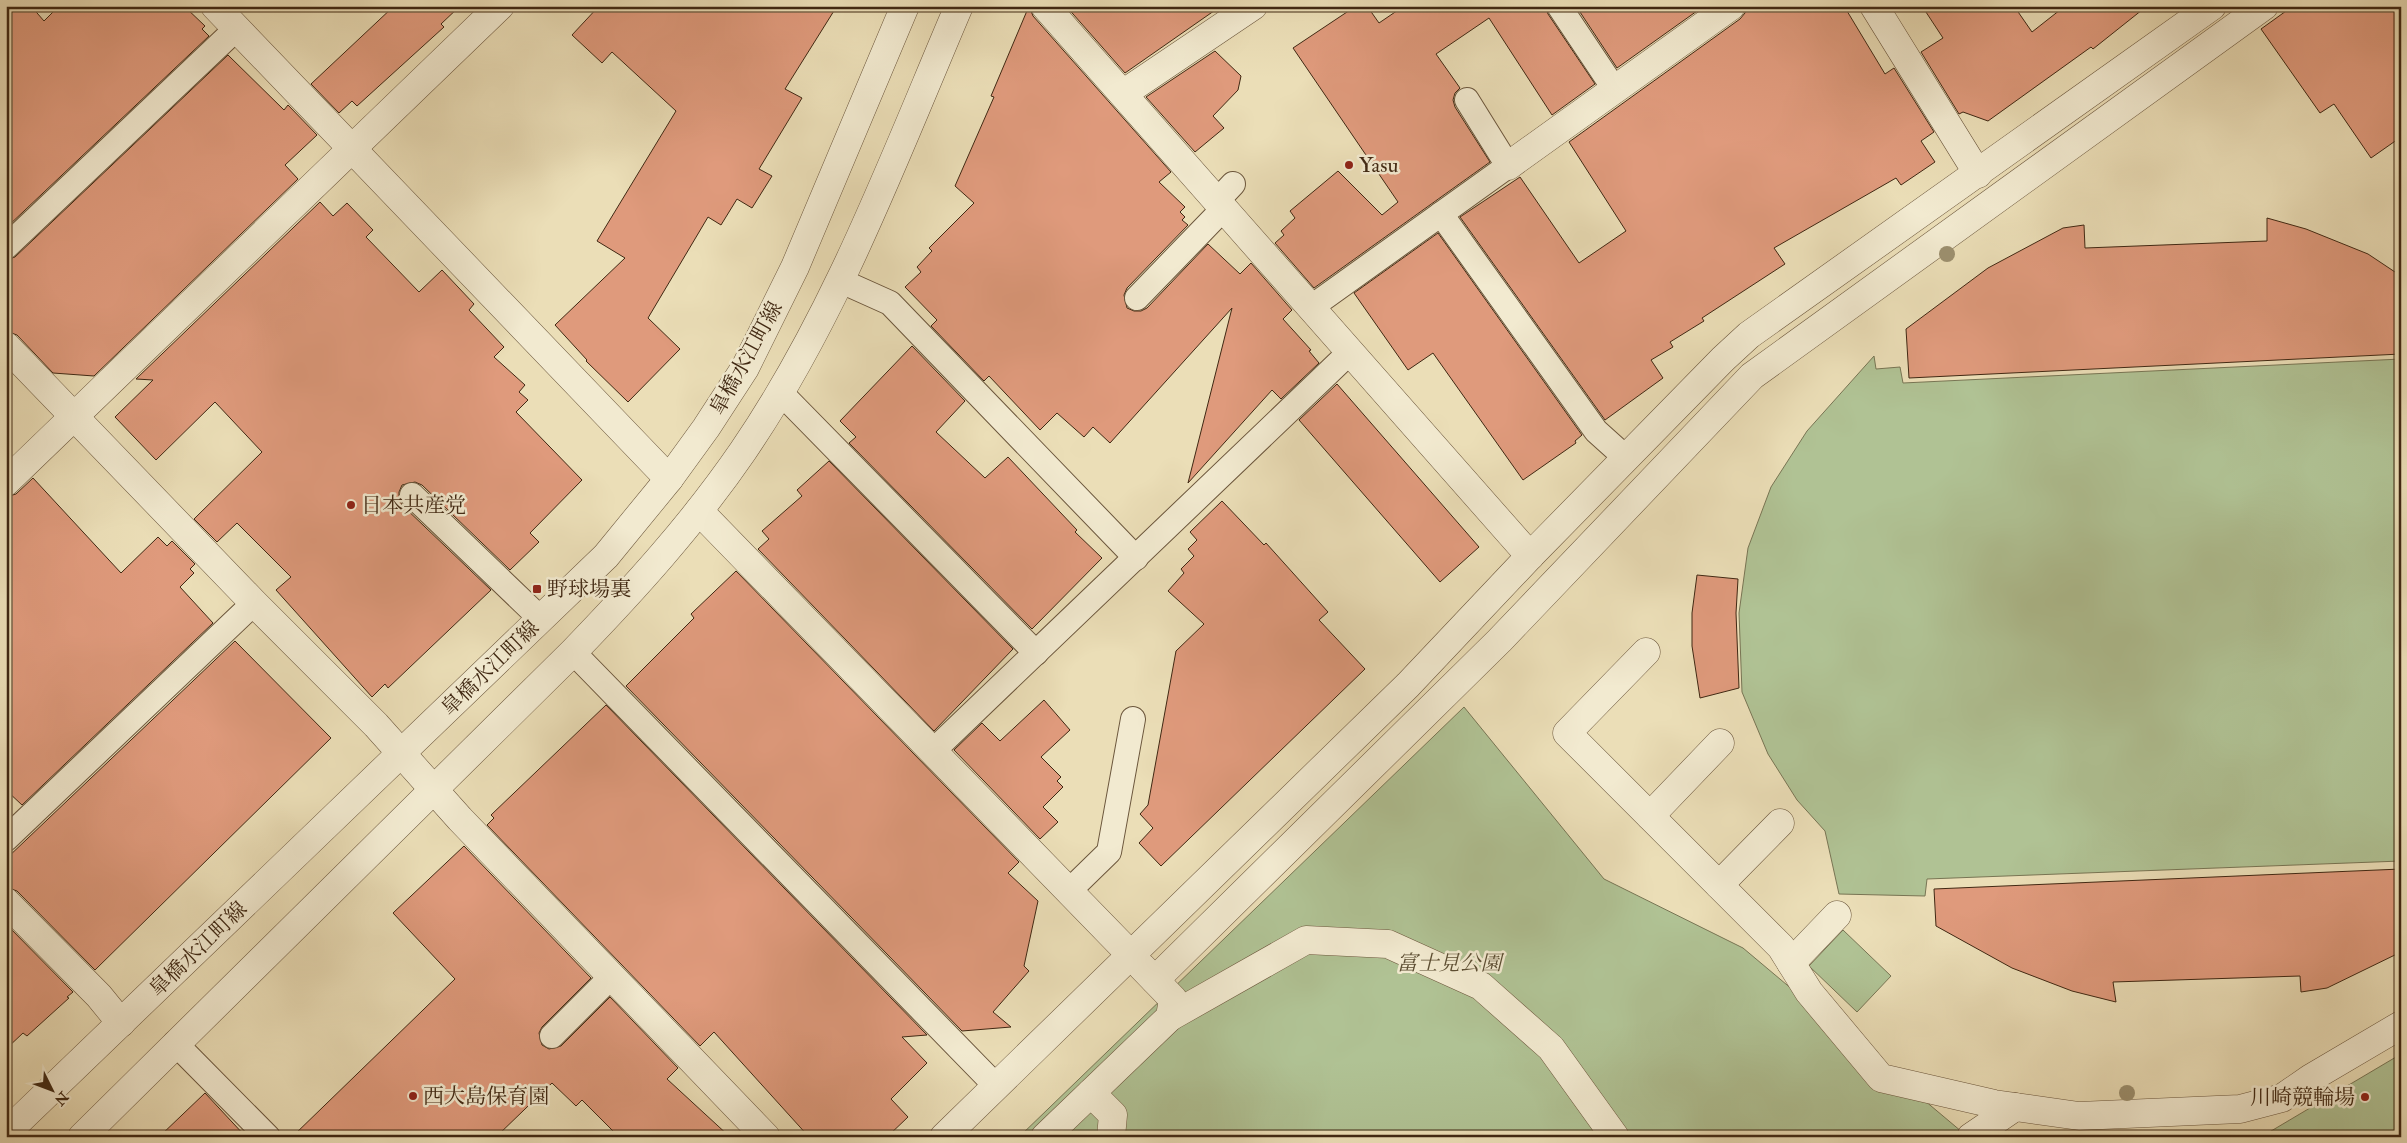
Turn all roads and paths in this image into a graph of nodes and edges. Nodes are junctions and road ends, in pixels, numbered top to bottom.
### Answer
1 (215, 6) edge
2 (500, 6) edge
3 (905, 6) edge
4 (959, 6) edge
5 (1045, 6) edge
6 (1253, 6) edge
7 (1559, 6) edge
8 (1730, 6) edge
9 (1874, 6) edge
10 (2212, 6) edge
11 (2264, 6) edge
12 (236, 29) junction
13 (1615, 90) junction
14 (1124, 93) junction
15 (1466, 100) dead end
16 (351, 150) junction
17 (1508, 166) junction
18 (1978, 174) junction
19 (1225, 198) junction
20 (1441, 214) junction
21 (6, 247) edge
22 (841, 282) junction
23 (1137, 298) dead end
24 (1310, 308) junction
25 (6, 346) edge
26 (1350, 352) junction
27 (780, 392) junction
28 (75, 417) junction
29 (1626, 458) junction
30 (669, 479) junction
31 (6, 482) edge
32 (412, 496) dead end
33 (699, 510) junction
34 (1530, 556) junction
35 (1136, 558) junction
36 (254, 603) junction
37 (541, 619) junction
38 (573, 652) junction
39 (1646, 652) dead end
40 (1036, 654) junction
41 (1133, 719) dead end
42 (1720, 743) dead end
43 (932, 752) junction
44 (402, 754) junction
45 (434, 790) junction
46 (1650, 816) junction
47 (1780, 823) dead end
48 (6, 839) edge
49 (1719, 885) junction
50 (1069, 891) junction
51 (6, 902) edge
52 (1837, 915) dead end
53 (1132, 956) junction
54 (1791, 963) junction
55 (612, 976) junction
56 (1155, 980) junction
57 (1170, 1017) junction
58 (121, 1023) junction
59 (2401, 1024) edge
60 (552, 1036) dead end
61 (175, 1043) junction
62 (997, 1087) junction
63 (1091, 1093) junction
64 (2015, 1107) junction
65 (6, 1133) edge
66 (82, 1137) edge
67 (268, 1137) edge
68 (766, 1137) edge
69 (944, 1137) edge
70 (1046, 1137) edge
71 (1111, 1137) edge
72 (1616, 1137) edge
73 (1971, 1137) edge

1 - 12 street
2 - 16 street
3 - 30 street, 皐橋水江町線
4 - 22 street, 皐橋水江町線
5 - 14 street
6 - 14 street
7 - 13 lane
8 - 13 street
9 - 18 street
10 - 18 street
11 - 56 street
12 - 16 street
12 - 21 lane
13 - 17 street
14 - 19 street
15 - 17 lane
16 - 28 street
16 - 30 street
17 - 20 lane
18 - 29 street
19 - 23 lane
19 - 24 street
20 - 24 lane
20 - 29 lane
22 - 27 street, 皐橋水江町線
22 - 35 lane
24 - 26 street
25 - 28 street
26 - 34 street
26 - 35 lane
27 - 33 street, 皐橋水江町線
27 - 40 lane
28 - 31 street
28 - 36 street
29 - 34 street
30 - 37 street, 皐橋水江町線
32 - 37 lane
33 - 38 street, 皐橋水江町線
33 - 43 street
34 - 53 street
35 - 40 lane
36 - 44 street
36 - 48 lane
37 - 44 street, 皐橋水江町線
38 - 45 street, 皐橋水江町線
38 - 62 lane
39 - 46 street
40 - 43 lane
41 - 50 lane
42 - 46 street
43 - 50 street
44 - 45 street
44 - 58 street, 皐橋水江町線
45 - 55 street
45 - 61 street, 皐橋水江町線
46 - 49 street
47 - 49 street
49 - 54 street
50 - 53 street
51 - 58 street
52 - 54 street
53 - 56 street
53 - 62 street
54 - 64 street
55 - 60 lane
55 - 68 street
56 - 57 street
57 - 63 street
57 - 72 street
58 - 65 street, 皐橋水江町線
59 - 64 street
61 - 66 street, 皐橋水江町線
61 - 67 lane
62 - 69 street
63 - 70 street
63 - 71 street
64 - 73 street

